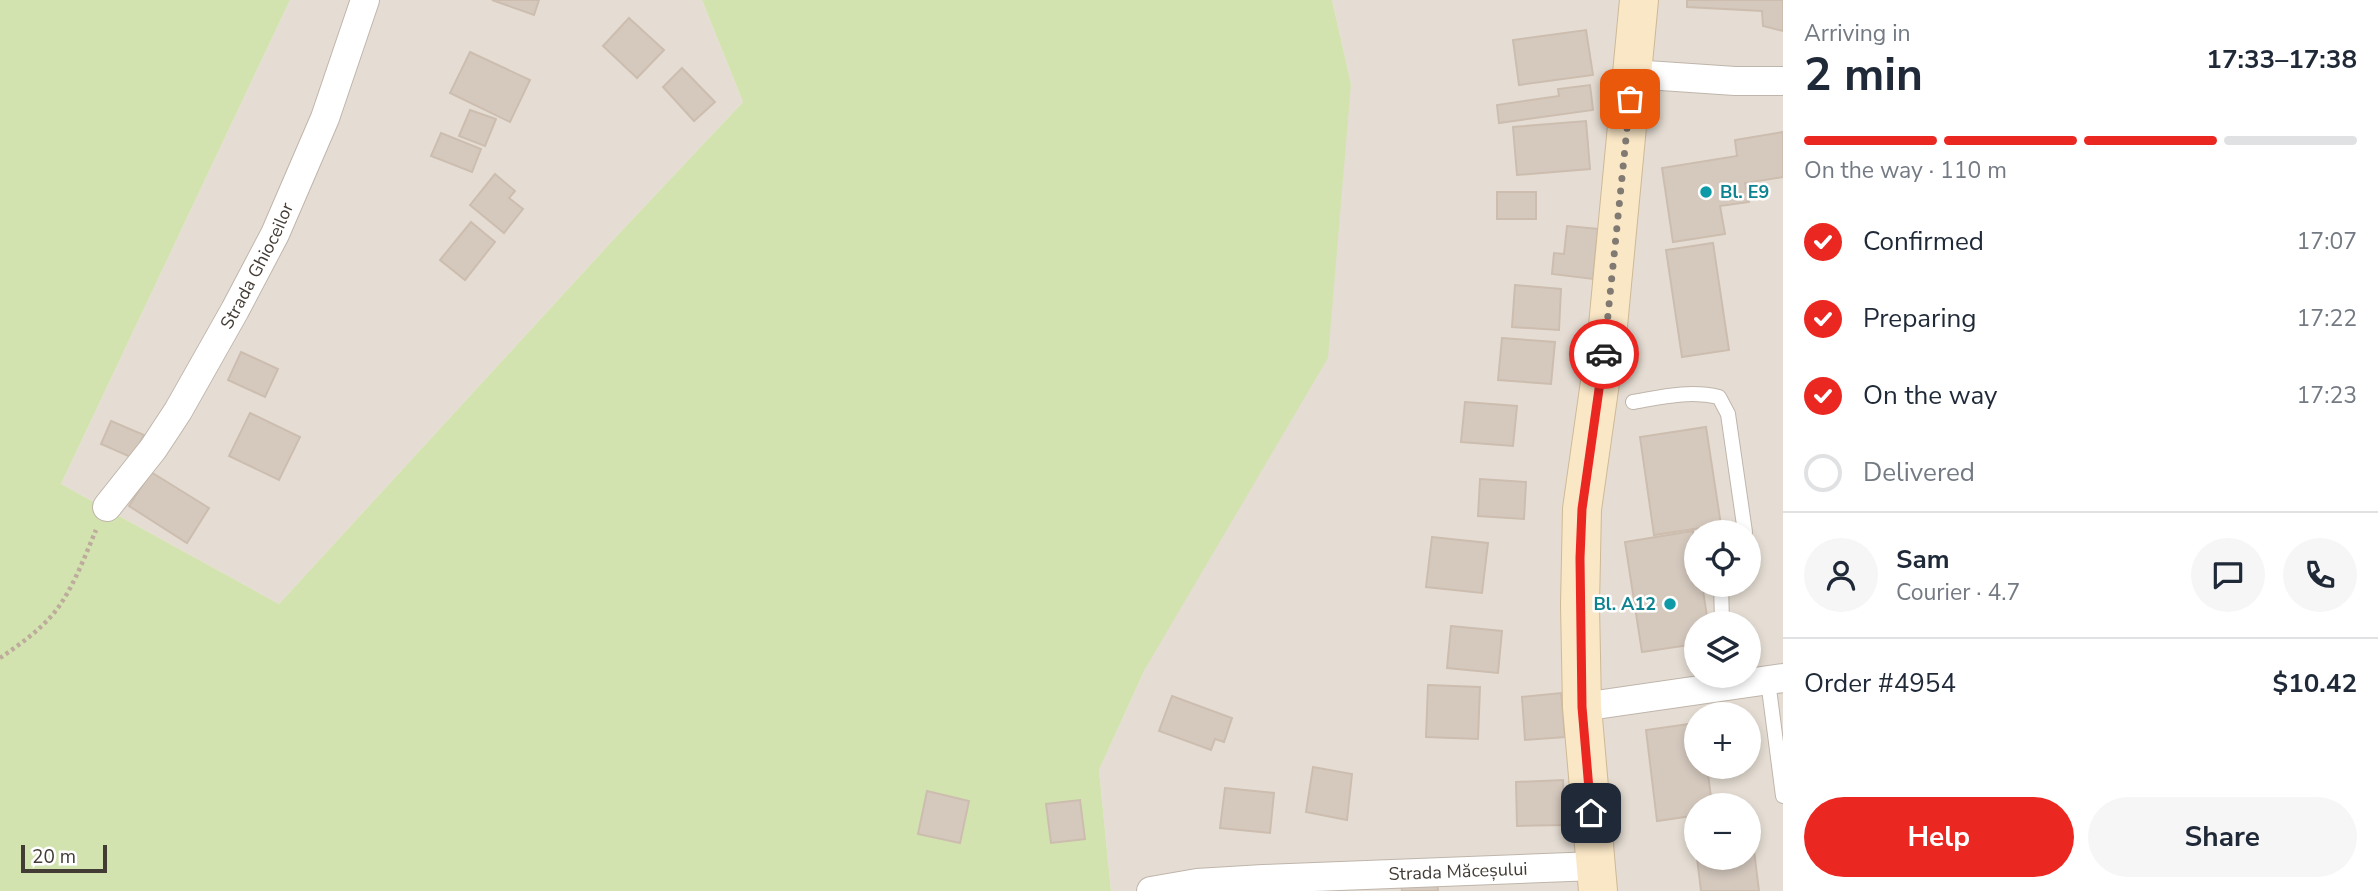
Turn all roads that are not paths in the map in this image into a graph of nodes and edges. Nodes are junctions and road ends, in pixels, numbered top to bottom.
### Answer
1 (365, 0) edge
2 (1639, 0) edge
3 (1632, 74) junction
4 (1783, 81) edge
5 (1633, 402) dead end
6 (107, 506) road end
7 (1743, 520) edge
8 (1775, 680) edge
9 (1688, 688) edge
10 (1582, 707) junction
11 (1783, 796) edge
12 (1597, 878) edge
13 (1151, 891) edge

1 - 6 street, Strada Ghioceilor
2 - 3 street
3 - 4 street
3 - 10 street
5 - 7 lane
8 - 11 lane
9 - 10 street
10 - 12 street
12 - 13 street, Strada Măceșului

